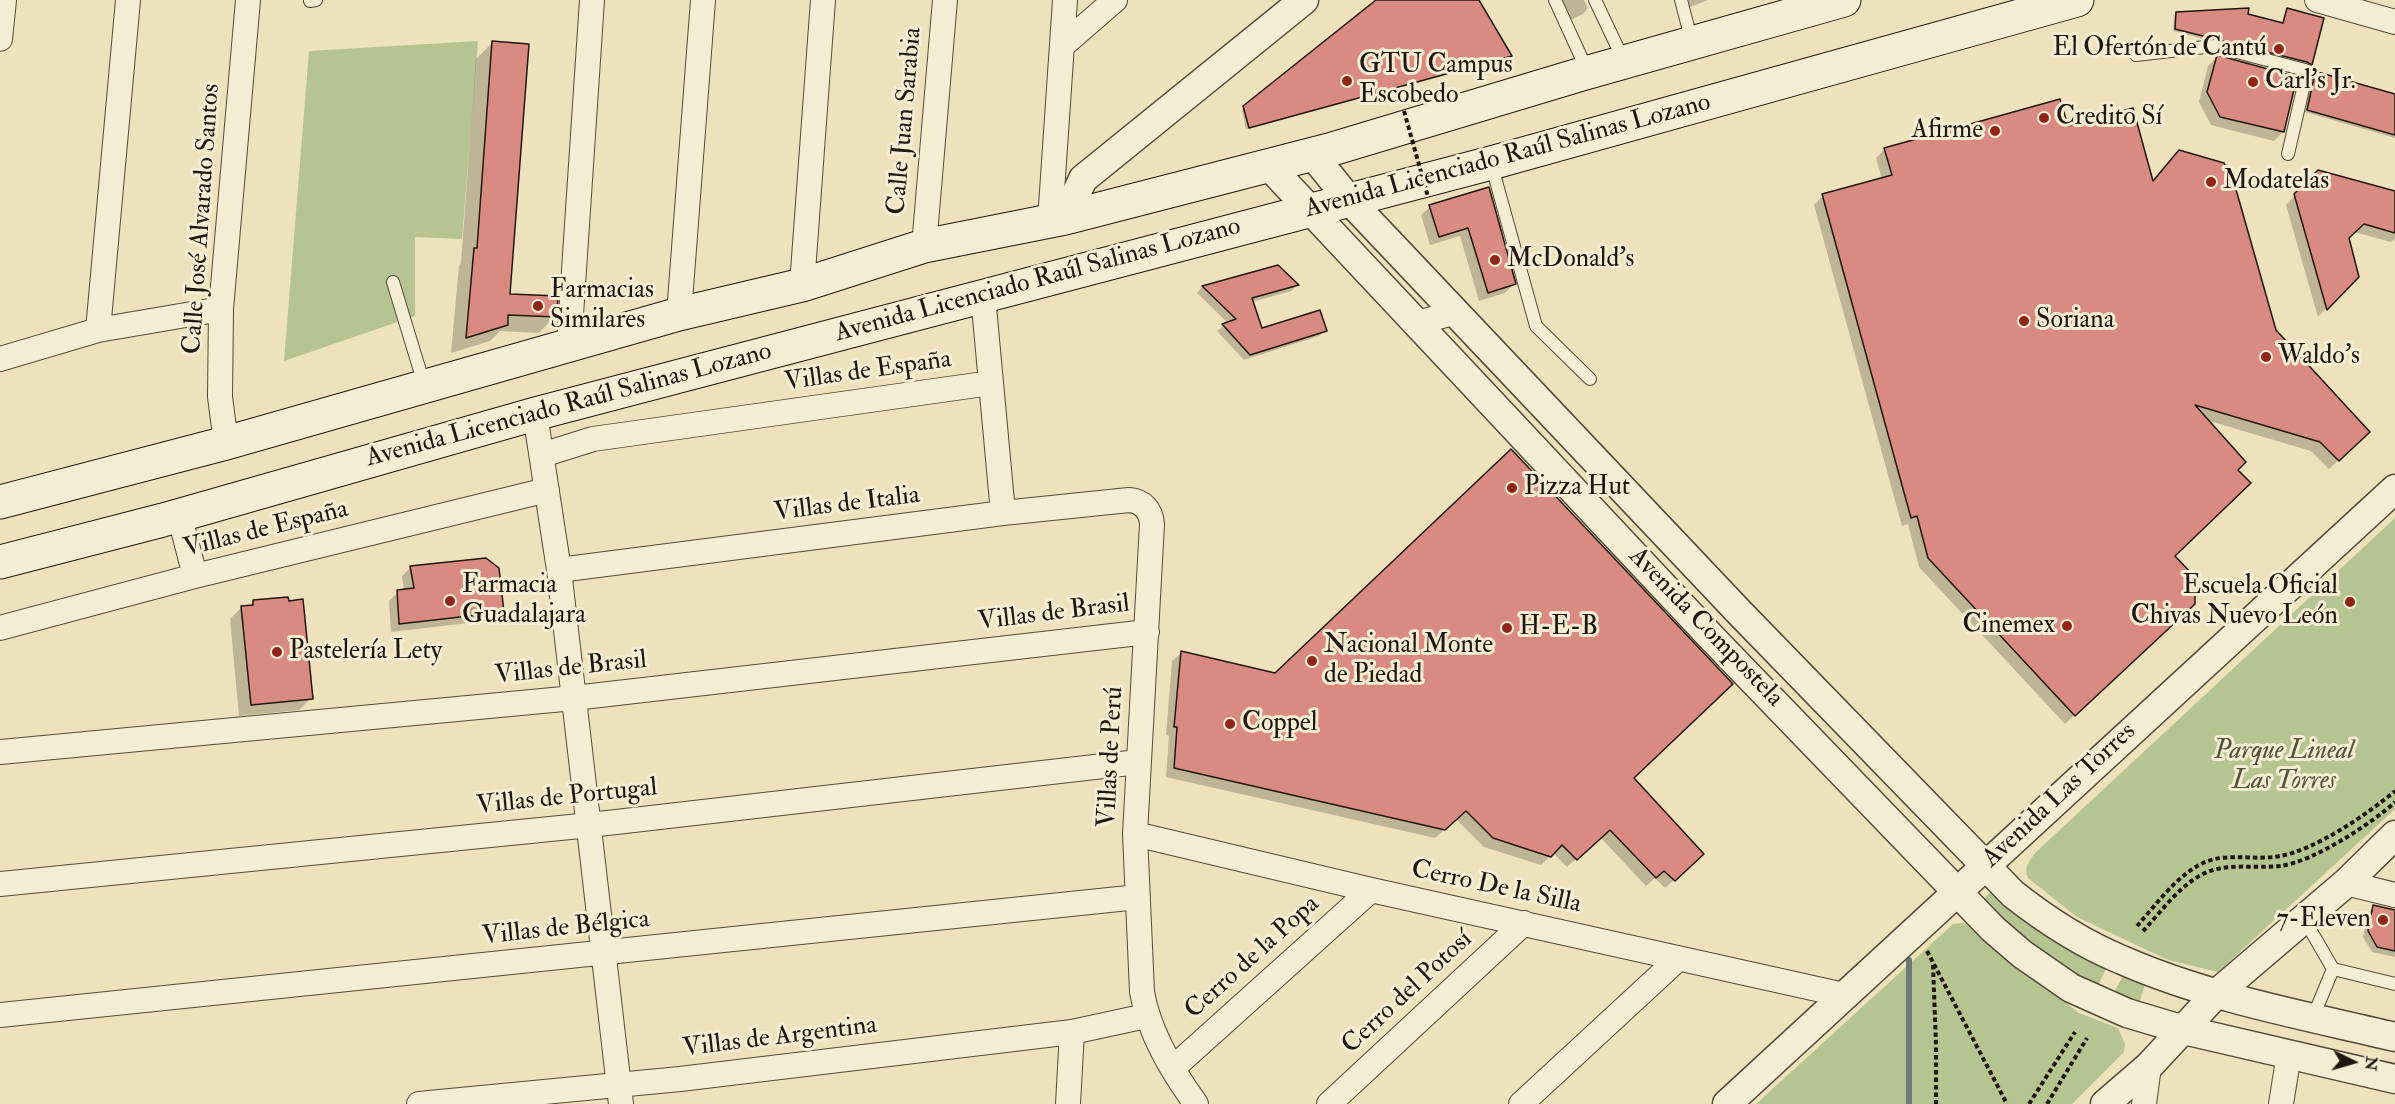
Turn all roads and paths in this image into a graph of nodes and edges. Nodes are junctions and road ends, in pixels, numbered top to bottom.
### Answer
1 (4, 0) edge
2 (128, 0) edge
3 (248, 0) edge
4 (316, 0) edge
5 (592, 0) edge
6 (703, 0) edge
7 (824, 0) edge
8 (945, 0) edge
9 (1065, 0) edge
10 (1115, 0) edge
11 (1304, 0) edge
12 (1555, 0) edge
13 (1595, 0) edge
14 (1681, 0) edge
15 (1844, 0) edge
16 (2077, 0) edge
17 (2317, 0) edge
18 (310, 1) edge
19 (2395, 22) edge
20 (0, 39) edge
21 (1692, 43) junction
22 (1062, 46) junction
23 (2136, 55) dead end
24 (1625, 62) junction
25 (1588, 72) junction
26 (1404, 111) dead end
27 (1312, 154) junction
28 (2288, 154) dead end
29 (1491, 163) junction
30 (1269, 166) junction
31 (1428, 197) dead end
32 (1350, 201) junction
33 (1309, 210) junction
34 (1057, 219) junction
35 (924, 246) junction
36 (393, 282) dead end
37 (802, 285) junction
38 (983, 296) junction
39 (221, 309) junction
40 (1456, 312) junction
41 (679, 314) junction
42 (1416, 323) junction
43 (99, 330) junction
44 (569, 345) junction
45 (0, 358) edge
46 (1590, 379) dead end
47 (991, 383) junction
48 (424, 386) junction
49 (535, 414) junction
50 (226, 443) junction
51 (1583, 446) junction
52 (542, 455) junction
53 (1558, 472) junction
54 (2395, 489) edge
55 (547, 490) junction
56 (0, 502) edge
57 (1142, 503) joint
58 (1003, 513) junction
59 (179, 514) junction
60 (0, 562) edge
61 (560, 570) junction
62 (195, 576) junction
63 (1739, 612) junction
64 (0, 628) edge
65 (1147, 632) junction
66 (1712, 638) junction
67 (574, 698) junction
68 (0, 752) edge
69 (1138, 762) junction
70 (2395, 791) edge
71 (2395, 802) edge
72 (590, 825) junction
73 (1135, 834) junction
74 (2395, 835) edge
75 (2346, 836) junction
76 (2350, 842) dead end
77 (1983, 866) junction
78 (2346, 883) junction
79 (0, 884) edge
80 (1371, 890) junction
81 (1958, 890) junction
82 (2395, 895) edge
83 (1138, 897) junction
84 (2304, 919) junction
85 (1524, 923) junction
86 (2137, 926) dead end
87 (2144, 931) dead end
88 (1924, 945) dead end
89 (603, 953) junction
90 (1678, 959) junction
91 (1932, 961) junction
92 (2333, 969) junction
93 (2395, 984) edge
94 (2216, 994) junction
95 (1844, 995) junction
96 (0, 1015) edge
97 (1146, 1016) junction
98 (2313, 1017) junction
99 (2184, 1030) junction
100 (1072, 1032) junction
101 (2075, 1032) dead end
102 (2395, 1036) edge
103 (2087, 1038) dead end
104 (2289, 1054) junction
105 (2149, 1066) junction
106 (1173, 1068) junction
107 (2395, 1079) edge
108 (620, 1094) edge
109 (1195, 1103) edge
110 (420, 1104) edge
111 (1068, 1104) edge
112 (1329, 1104) edge
113 (1521, 1104) edge
114 (1726, 1104) edge
115 (1936, 1104) edge
116 (2007, 1104) edge
117 (2030, 1104) edge
118 (2047, 1104) edge
119 (2105, 1104) edge
120 (2144, 1104) edge
121 (2281, 1104) edge

1 - 20 street
2 - 43 street
3 - 39 street, Calle José Alvarado Santos
4 - 18 lane
5 - 44 street
6 - 41 street
7 - 37 street
8 - 35 street, Calle Juan Sarabia
9 - 22 street
10 - 22 street
11 - 34 street
12 - 25 lane
13 - 24 lane
14 - 21 lane
15 - 21 main road, Avenida Licenciado Raúl Salinas Lozano
16 - 29 main road, Avenida Licenciado Raúl Salinas Lozano
17 - 19 street
21 - 24 main road, Avenida Licenciado Raúl Salinas Lozano
22 - 34 street
23 - 28 lane
24 - 25 main road, Avenida Licenciado Raúl Salinas Lozano
25 - 27 main road, Avenida Licenciado Raúl Salinas Lozano
26 - 31 path, bridge
27 - 30 main road, Avenida Licenciado Raúl Salinas Lozano
27 - 32 street, Avenida Compostela
29 - 32 main road, Avenida Licenciado Raúl Salinas Lozano
29 - 46 lane
30 - 33 street, Avenida Compostela
30 - 34 main road, Avenida Licenciado Raúl Salinas Lozano
32 - 33 main road, Avenida Licenciado Raúl Salinas Lozano
32 - 40 street, Avenida Compostela
33 - 38 main road, Avenida Licenciado Raúl Salinas Lozano
33 - 42 street, Avenida Compostela
34 - 35 main road, Avenida Licenciado Raúl Salinas Lozano
35 - 37 main road, Avenida Licenciado Raúl Salinas Lozano
36 - 48 lane
37 - 41 main road, Avenida Licenciado Raúl Salinas Lozano
38 - 47 street
38 - 49 main road, Avenida Licenciado Raúl Salinas Lozano
39 - 43 street
39 - 50 street, Calle José Alvarado Santos
40 - 42 lane
40 - 51 street, Avenida Compostela
41 - 44 main road, Avenida Licenciado Raúl Salinas Lozano
42 - 53 street, Avenida Compostela
43 - 45 street
44 - 48 main road, Avenida Licenciado Raúl Salinas Lozano
47 - 52 street, Villas de España
47 - 58 street
48 - 50 main road, Avenida Licenciado Raúl Salinas Lozano
49 - 52 street
49 - 59 main road, Avenida Licenciado Raúl Salinas Lozano
50 - 56 main road, Avenida Licenciado Raúl Salinas Lozano
51 - 53 street
51 - 63 street, Avenida Compostela
52 - 55 street
53 - 66 street, Avenida Compostela
54 - 77 street, Avenida Las Torres
55 - 61 street
55 - 62 street, Villas de España
57 - 58 street, Villas de Italia
57 - 65 street, Villas de Perú
58 - 61 street, Villas de Italia
59 - 60 main road, Avenida Licenciado Raúl Salinas Lozano
59 - 62 street
61 - 67 street
62 - 64 street, Villas de España
63 - 66 street
63 - 77 street, Avenida Compostela
65 - 67 street, Villas de Brasil
65 - 69 street, Villas de Perú
66 - 81 street, Avenida Compostela
67 - 68 street, Villas de Brasil
67 - 72 street
69 - 72 street, Villas de Portugal
69 - 73 street, Villas de Perú
70 - 86 path
71 - 75 path
72 - 79 street, Villas de Portugal
72 - 89 street
73 - 80 street, Cerro De la Silla
73 - 83 street, Villas de Perú
74 - 78 street
75 - 76 path
75 - 87 path
77 - 81 street, Avenida Las Torres
77 - 94 street, Avenida Compostela
78 - 82 street
78 - 84 street
80 - 85 street, Cerro De la Silla
80 - 106 street, Cerro de la Popa
81 - 95 street, Avenida Las Torres
81 - 99 street, Avenida Compostela
83 - 89 street, Villas de Bélgica
83 - 97 street, Villas de Perú
84 - 92 lane
84 - 94 street
85 - 90 street, Cerro De la Silla
85 - 112 street, Cerro del Potosí
88 - 91 path
89 - 96 street, Villas de Bélgica
89 - 108 street
90 - 95 street, Cerro De la Silla
90 - 113 street
91 - 115 path
91 - 116 path
92 - 93 lane
92 - 98 lane
94 - 98 street, Avenida Compostela
94 - 99 street
95 - 114 street, Avenida Las Torres
97 - 100 street, Villas de Argentina
97 - 106 street, Villas de Perú
98 - 102 street, Avenida Compostela
99 - 104 street, Avenida Compostela
99 - 105 street
100 - 108 street, Villas de Argentina
100 - 111 street
101 - 117 path
103 - 118 path
104 - 107 street, Avenida Compostela
104 - 121 street
105 - 119 street
105 - 120 street
106 - 109 street, Villas de Perú
108 - 110 street, Villas de Argentina

